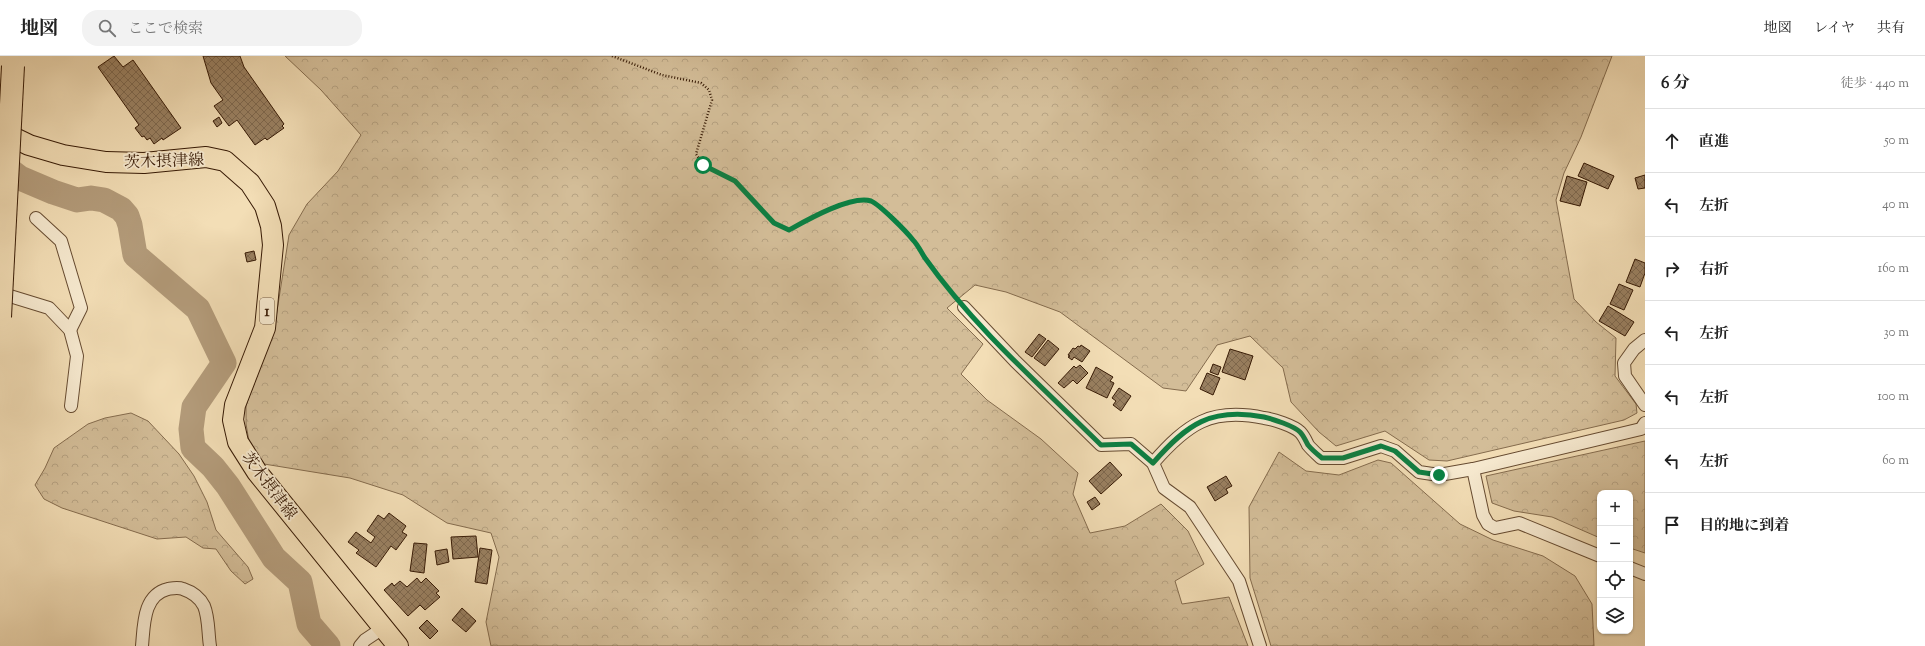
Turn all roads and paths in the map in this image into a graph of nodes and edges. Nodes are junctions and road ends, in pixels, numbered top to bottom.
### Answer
1 (612, 56) edge
2 (13, 66) dead end
3 (0, 131) edge
4 (36, 218) dead end
5 (0, 293) edge
6 (964, 307) joint
7 (0, 317) edge
8 (70, 330) junction
9 (1645, 340) edge
10 (1645, 405) edge
11 (71, 406) dead end
12 (1645, 423) edge
13 (1153, 463) junction
14 (1473, 469) junction
15 (1597, 555) edge
16 (1633, 569) edge
17 (1645, 574) edge
18 (383, 628) junction
19 (142, 646) edge
20 (210, 646) edge
21 (360, 646) edge
22 (398, 646) edge
23 (1260, 646) edge

1 - 6 path
2 - 7 highway, bridge
3 - 18 main road, 茨木摂津線 / 1
4 - 8 street
5 - 8 street
6 - 13 street
8 - 11 street
9 - 10 street
12 - 14 street
13 - 14 street
13 - 23 street
14 - 15 street
16 - 17 street
18 - 21 street
18 - 22 main road, 茨木摂津線 / 1
19 - 20 street

